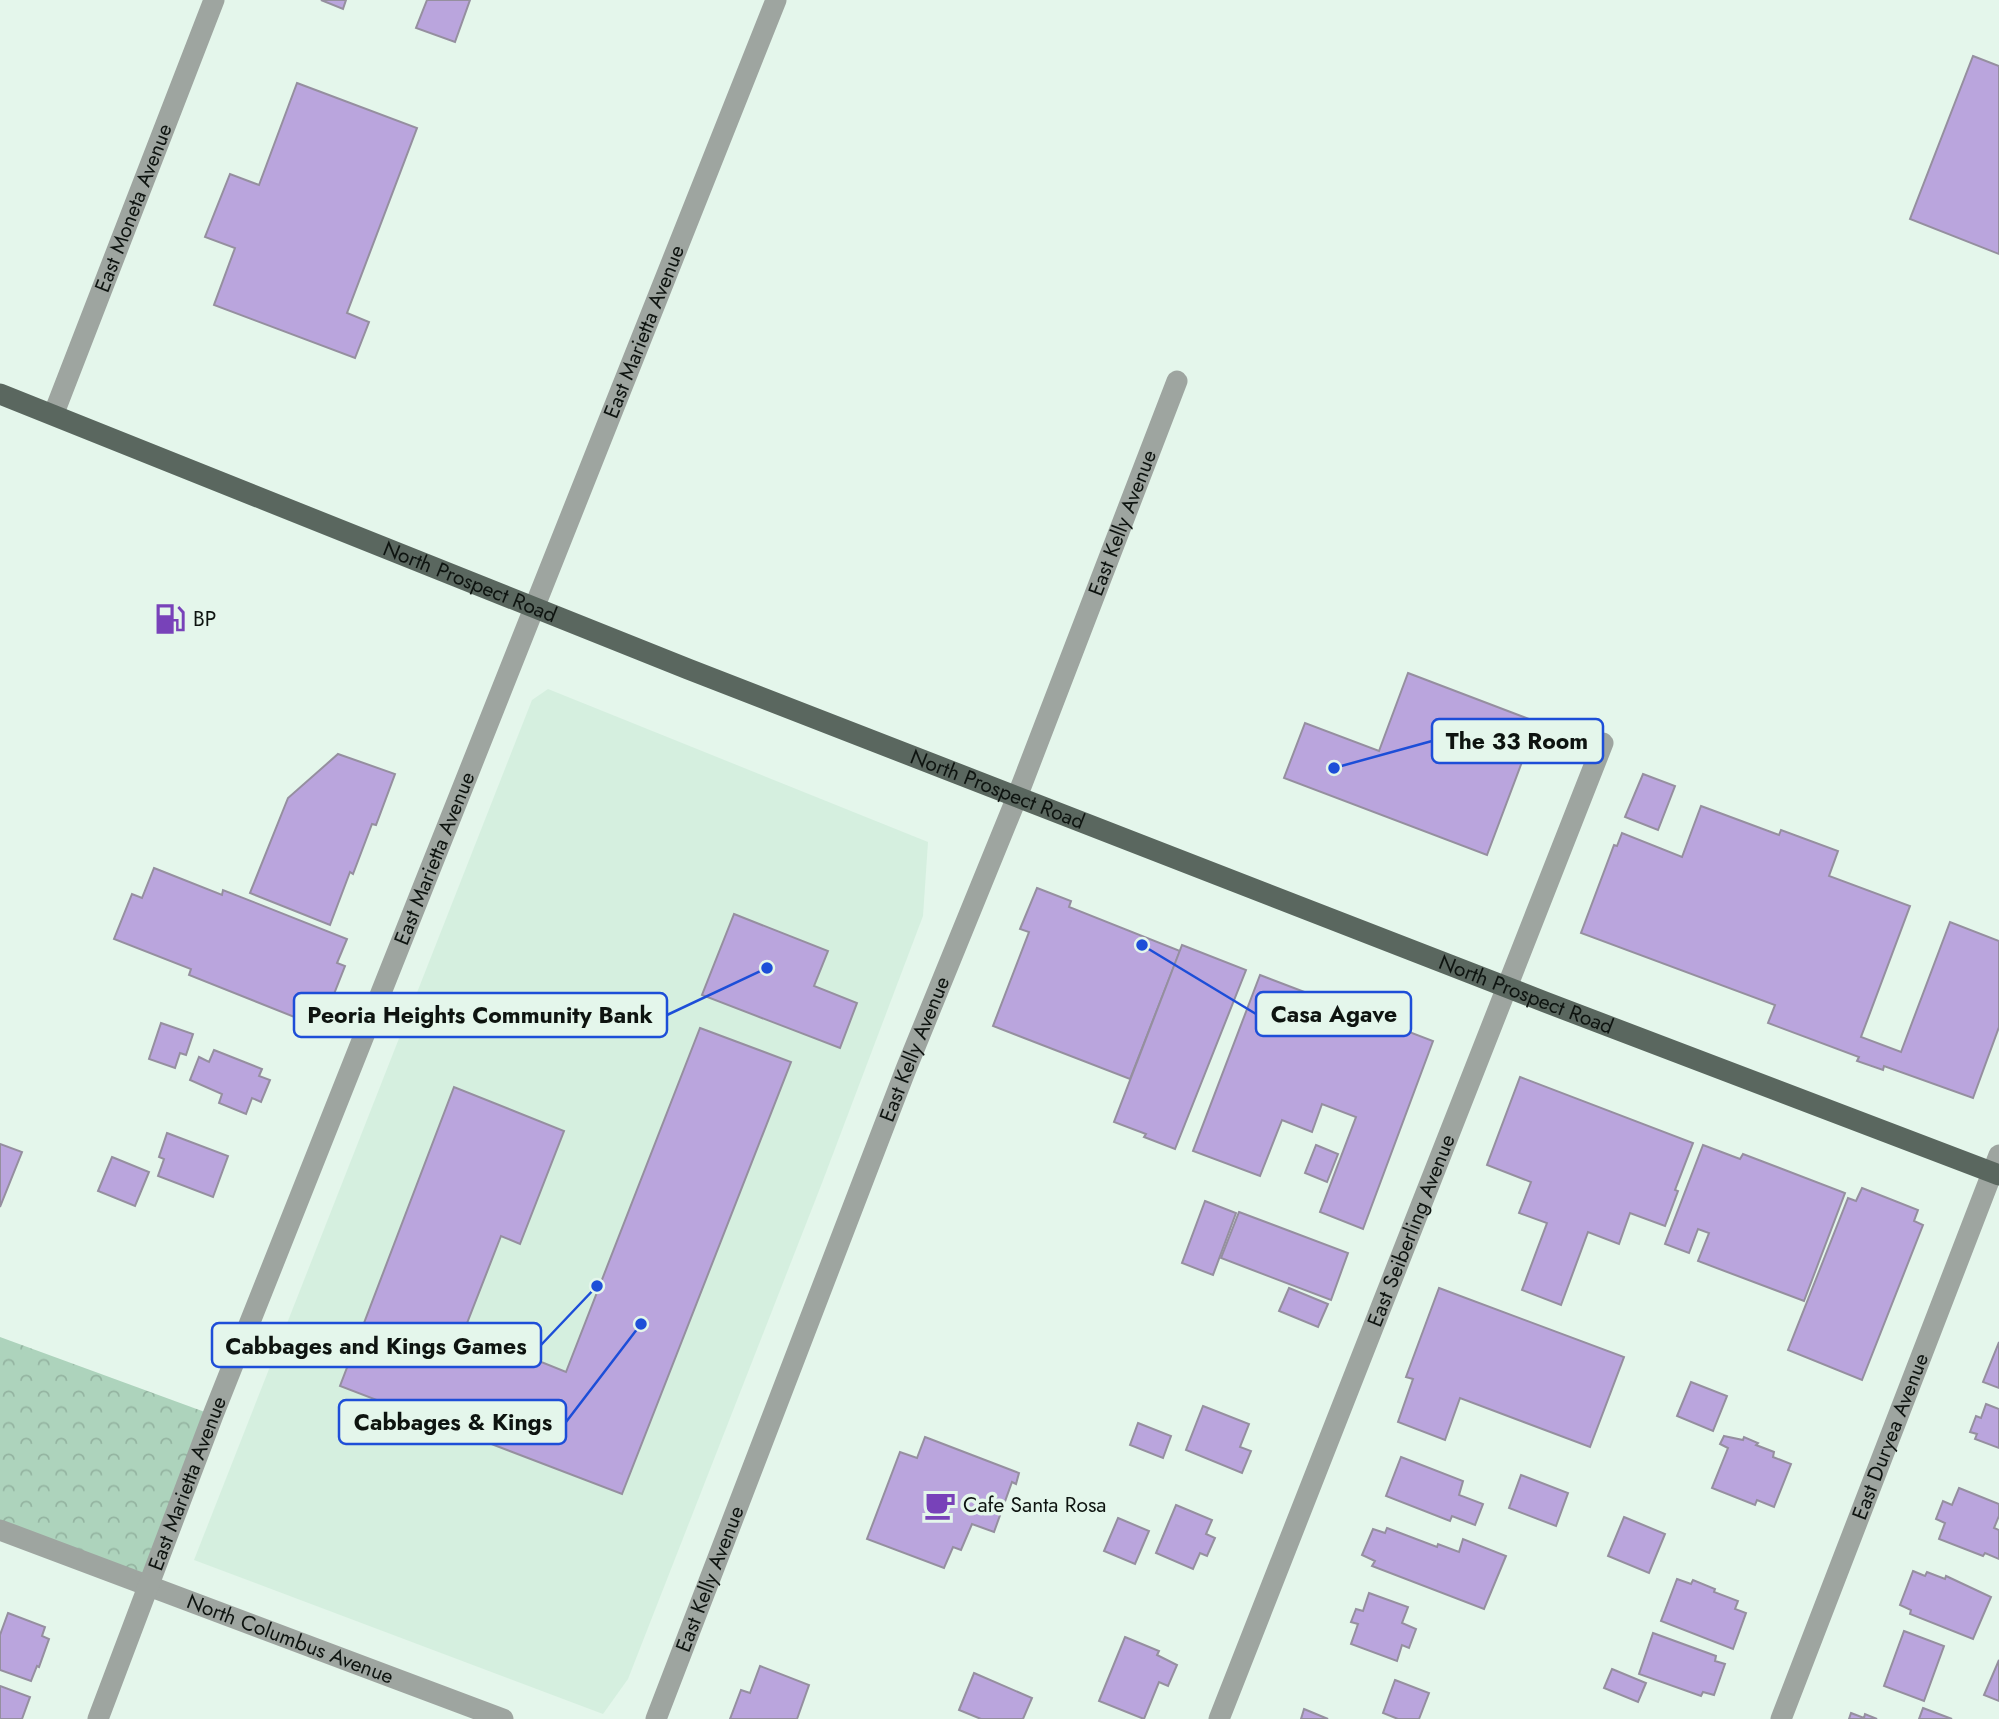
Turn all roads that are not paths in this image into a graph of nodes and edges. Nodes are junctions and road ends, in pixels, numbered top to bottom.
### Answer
1 (214, 0) edge
2 (776, 0) edge
3 (1177, 381) dead end
4 (0, 394) edge
5 (54, 414) junction
6 (534, 607) junction
7 (1603, 743) dead end
8 (1017, 797) junction
9 (1506, 987) junction
10 (1997, 1167) edge
11 (0, 1530) edge
12 (150, 1586) junction
13 (98, 1719) edge
14 (503, 1719) edge
15 (656, 1719) edge
16 (1219, 1719) edge
17 (1781, 1719) edge

1 - 5 street, East Moneta Avenue
2 - 6 street, East Marietta Avenue
3 - 8 street, East Kelly Avenue
4 - 5 main road, North Prospect Road
5 - 6 main road, North Prospect Road
6 - 8 main road, North Prospect Road
6 - 12 street, East Marietta Avenue
7 - 9 street, East Seiberling Avenue
8 - 9 main road, North Prospect Road
8 - 15 street, East Kelly Avenue
9 - 10 main road, North Prospect Road
9 - 16 street, East Seiberling Avenue
10 - 17 street, East Duryea Avenue
11 - 12 street, North Columbus Avenue
12 - 13 street, East Marietta Avenue
12 - 14 street, North Columbus Avenue

